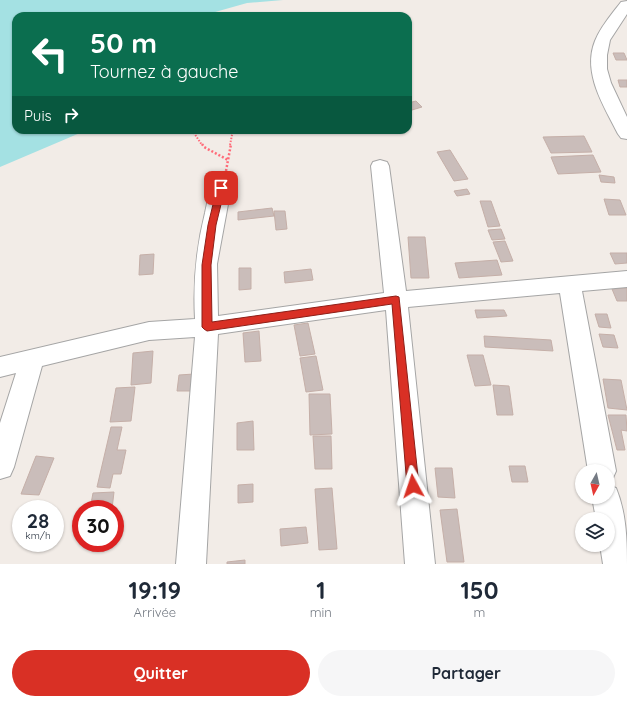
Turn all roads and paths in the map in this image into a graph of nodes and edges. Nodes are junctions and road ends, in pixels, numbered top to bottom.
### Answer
1 (625, 3) edge
2 (195, 134) edge
3 (232, 134) edge
4 (627, 134) edge
5 (228, 160) junction
6 (380, 166) dead end
7 (221, 188) joint
8 (627, 279) edge
9 (570, 284) junction
10 (396, 300) junction
11 (207, 327) junction
12 (32, 359) junction
13 (0, 367) edge
14 (601, 464) edge
15 (0, 467) edge
16 (607, 504) edge
17 (191, 564) edge
18 (420, 564) edge
19 (618, 564) edge

1 - 4 street
2 - 5 path
3 - 5 path
5 - 7 path
6 - 10 street
7 - 11 street
8 - 9 street
9 - 10 street
9 - 14 street
10 - 11 street
10 - 18 street
11 - 12 street
11 - 17 street
12 - 13 street
12 - 15 street
16 - 19 street

